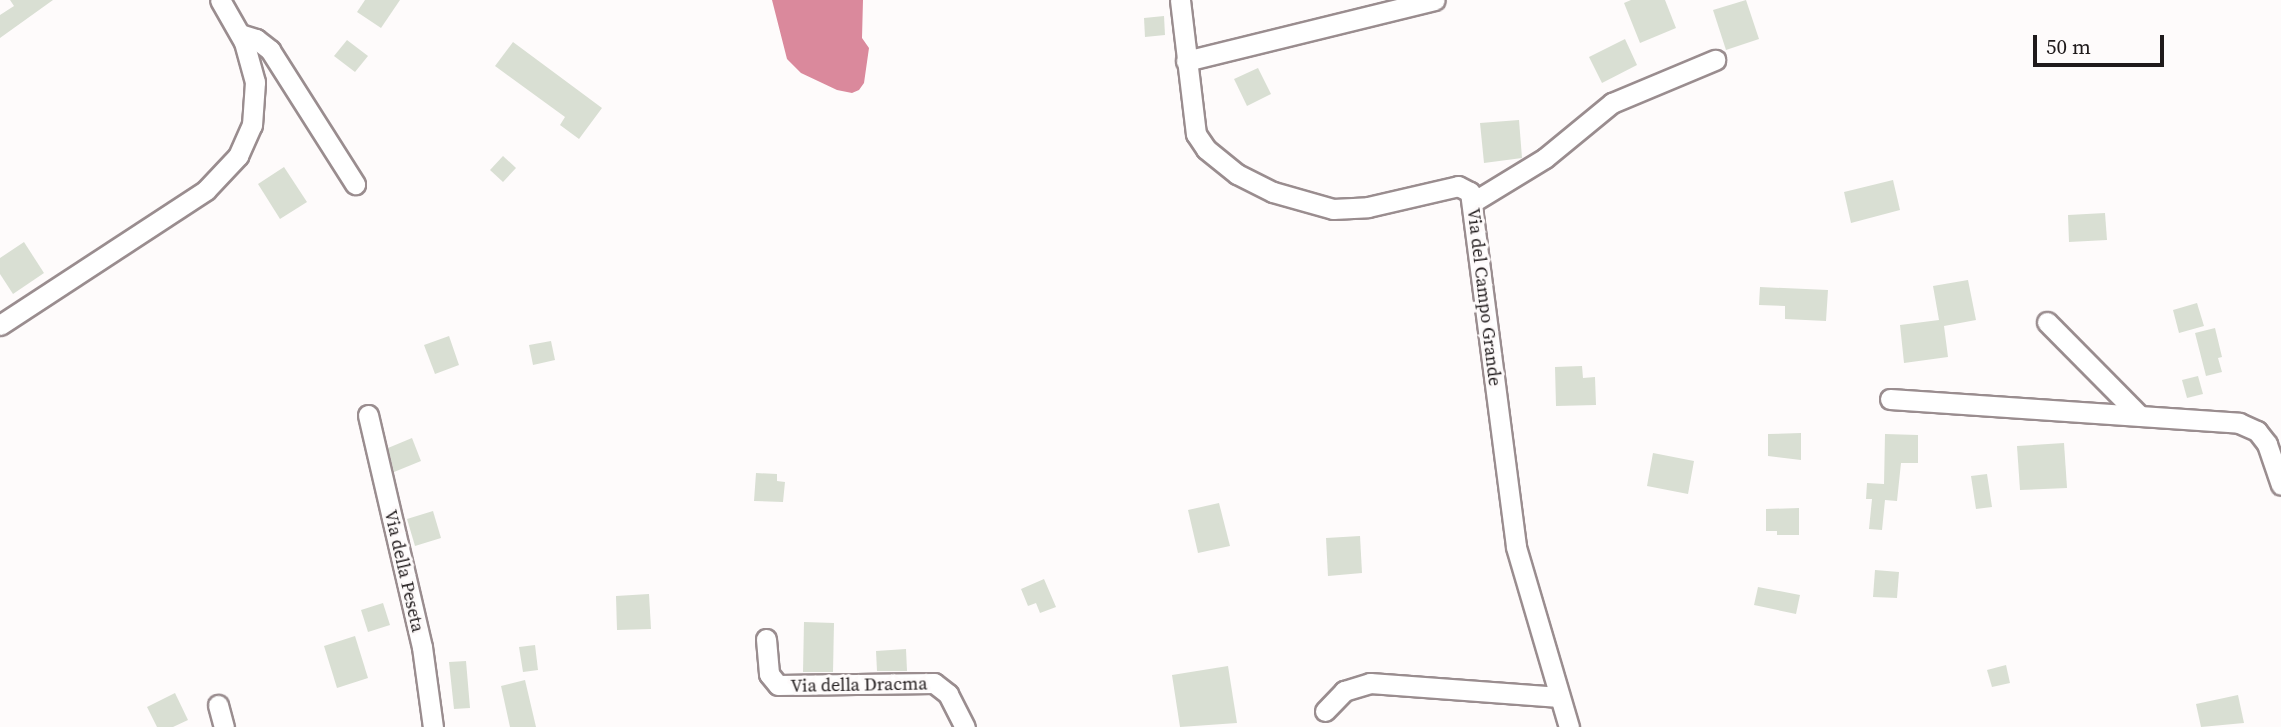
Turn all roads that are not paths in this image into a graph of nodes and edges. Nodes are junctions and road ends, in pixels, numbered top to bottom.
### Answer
1 (220, 0) edge
2 (1180, 0) edge
3 (1435, 0) edge
4 (240, 34) junction
5 (1715, 60) dead end
6 (1186, 61) junction
7 (355, 184) dead end
8 (1473, 202) junction
9 (2047, 322) dead end
10 (0, 325) edge
11 (1890, 399) dead end
12 (369, 415) dead end
13 (2140, 415) junction
14 (2281, 485) edge
15 (766, 639) dead end
16 (1559, 697) junction
17 (218, 705) dead end
18 (1325, 711) dead end
19 (223, 727) edge
20 (433, 727) edge
21 (965, 727) edge
22 (1569, 727) edge

1 - 4 street
2 - 6 street, Via del Campo Grande
3 - 6 street
4 - 7 street
4 - 10 street
5 - 8 street
6 - 8 street, Via del Campo Grande
8 - 16 street, Via del Campo Grande
9 - 13 street
11 - 13 street
12 - 20 street, Via della Peseta
13 - 14 street
15 - 21 street, Via della Dracma
16 - 18 street
16 - 22 street, Via del Campo Grande
17 - 19 street

